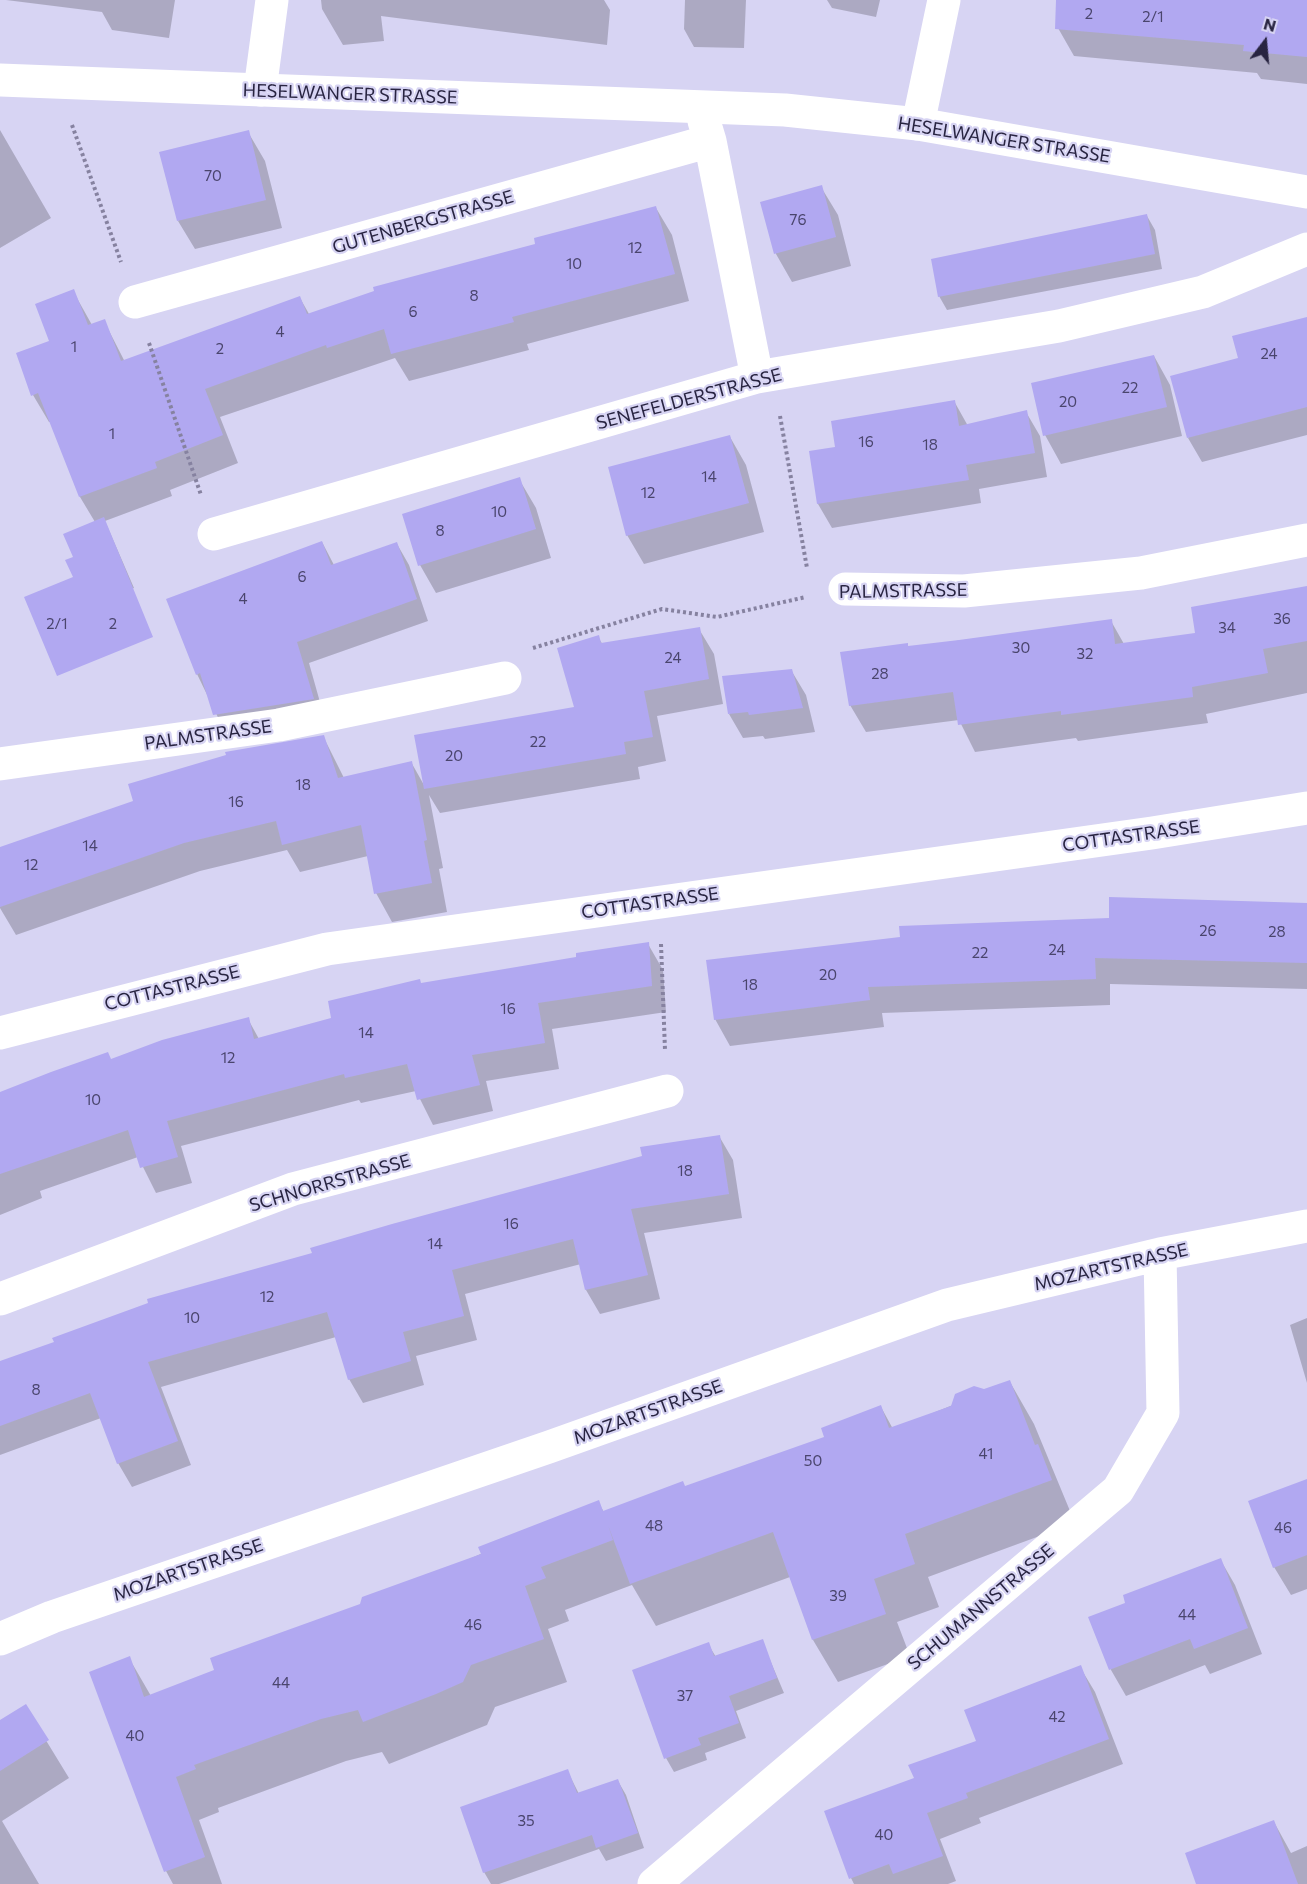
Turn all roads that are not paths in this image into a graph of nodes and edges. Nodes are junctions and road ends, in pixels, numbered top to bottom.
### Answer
1 (272, 0) edge
2 (944, 0) edge
3 (0, 80) edge
4 (260, 90) junction
5 (699, 108) junction
6 (918, 124) junction
7 (710, 141) junction
8 (1307, 192) edge
9 (1307, 249) edge
10 (135, 302) dead end
11 (765, 376) junction
12 (214, 534) dead end
13 (1307, 540) edge
14 (844, 589) road end
15 (505, 678) dead end
16 (0, 764) edge
17 (1307, 808) edge
18 (0, 1032) edge
19 (667, 1091) road end
20 (1307, 1226) edge
21 (1160, 1254) junction
22 (0, 1299) edge
23 (0, 1639) edge
24 (654, 1884) edge

1 - 4 street
2 - 6 street
3 - 4 street, HESELWANGER STRASSE
4 - 5 street, HESELWANGER STRASSE
5 - 6 street, HESELWANGER STRASSE
5 - 7 street
6 - 8 street, HESELWANGER STRASSE
7 - 10 street, GUTENBERGSTRASSE
7 - 11 street
9 - 11 street, SENEFELDERSTRASSE
11 - 12 street, SENEFELDERSTRASSE
13 - 14 street, PALMSTRASSE
15 - 16 street, PALMSTRASSE
17 - 18 street, COTTASTRASSE
19 - 22 street, SCHNORRSTRASSE
20 - 21 street, MOZARTSTRASSE
21 - 23 street, MOZARTSTRASSE
21 - 24 street, SCHUMANNSTRASSE

